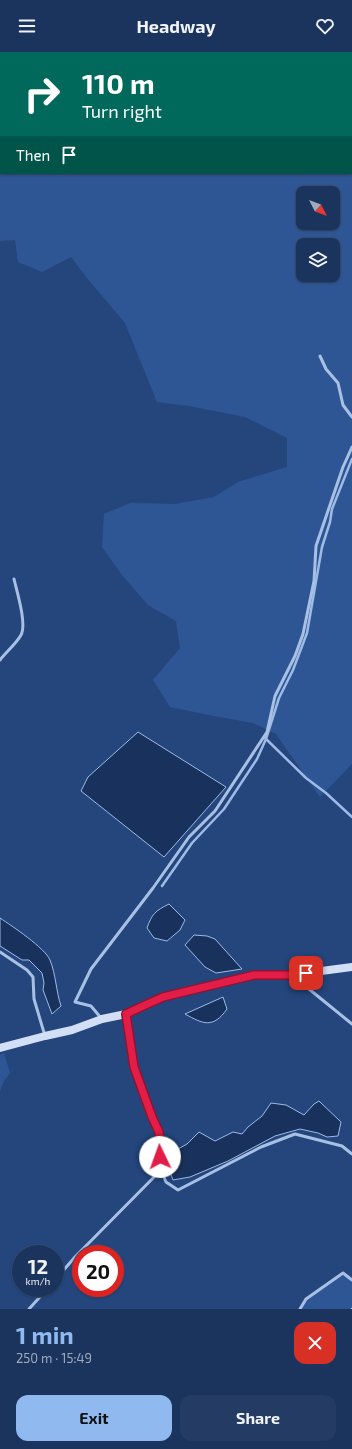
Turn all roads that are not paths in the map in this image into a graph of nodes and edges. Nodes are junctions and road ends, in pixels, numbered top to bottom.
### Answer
1 (320, 356) dead end
2 (352, 417) edge
3 (352, 447) edge
4 (14, 578) dead end
5 (0, 660) edge
6 (0, 952) edge
7 (352, 967) edge
8 (291, 975) junction
9 (126, 1014) junction
10 (102, 1019) junction
11 (352, 1024) edge
12 (45, 1036) junction
13 (0, 1048) edge
14 (352, 1154) edge
15 (161, 1170) junction
16 (64, 1270) edge
17 (352, 1280) edge
18 (40, 1297) edge
19 (29, 1309) edge
20 (300, 1309) edge

1 - 2 lane
3 - 10 lane
4 - 5 lane
6 - 12 lane
7 - 8 street
8 - 9 street
8 - 11 lane
9 - 10 street
9 - 15 lane
10 - 12 street
12 - 13 street
14 - 15 lane
15 - 16 lane
17 - 20 lane
18 - 19 lane

